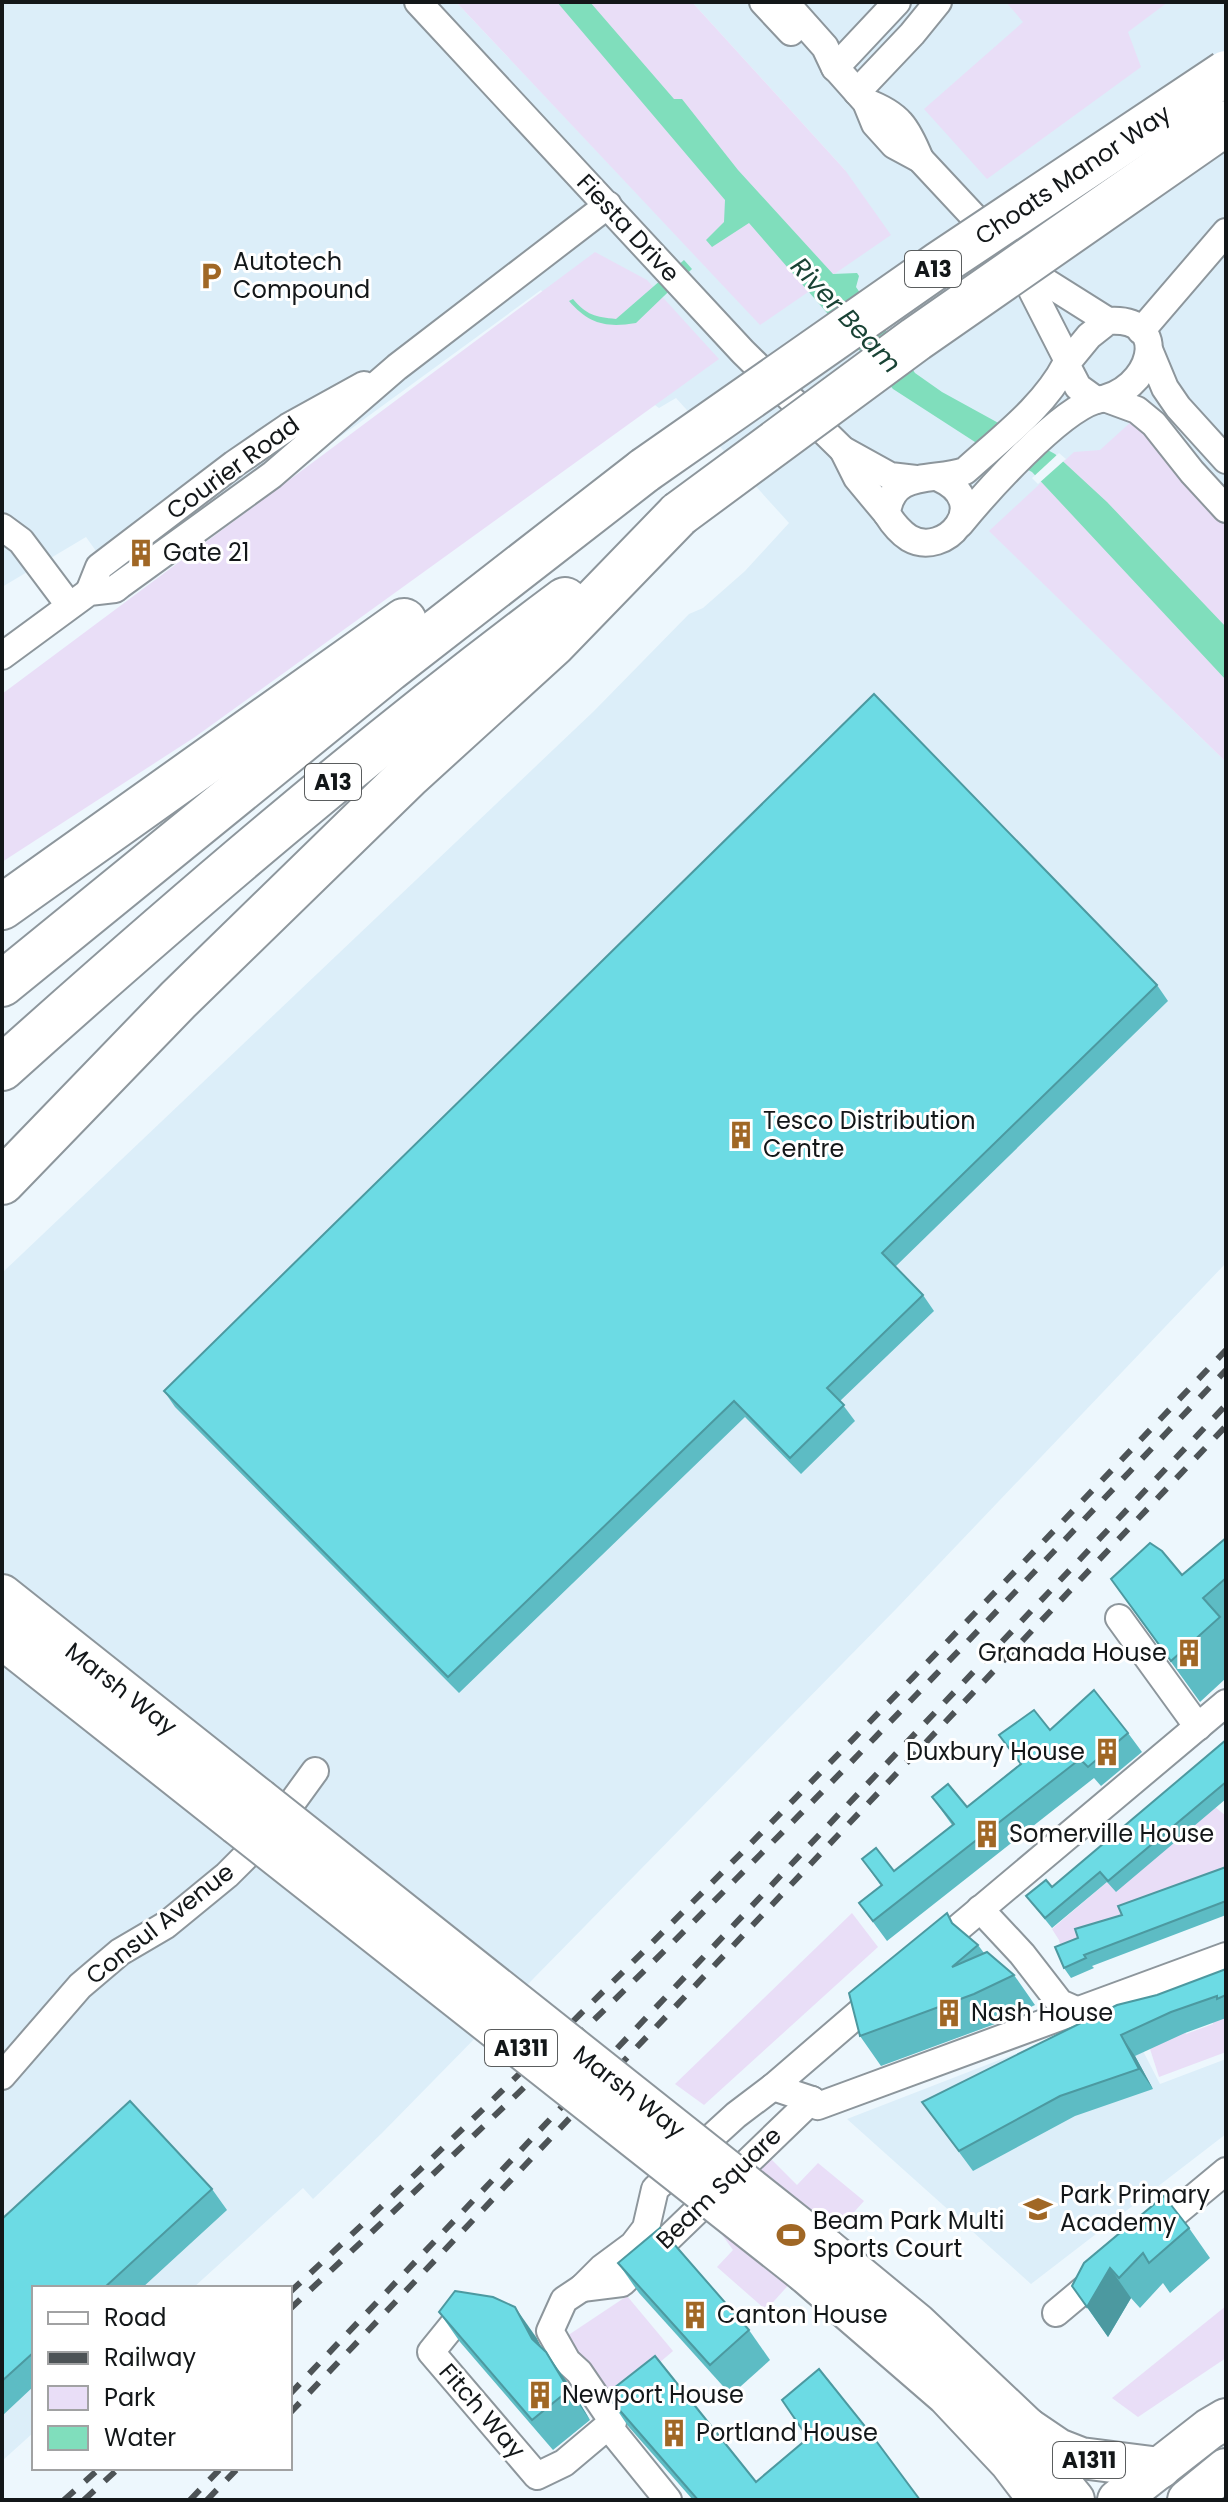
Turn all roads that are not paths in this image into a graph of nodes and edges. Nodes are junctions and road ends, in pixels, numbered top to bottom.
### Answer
1 (418, 2) edge
2 (763, 2) edge
3 (785, 2) edge
4 (897, 2) edge
5 (938, 2) edge
6 (834, 67) junction
7 (1226, 73) edge
8 (861, 97) junction
9 (1226, 123) edge
10 (608, 205) junction
11 (1226, 232) edge
12 (1019, 265) junction
13 (1108, 321) junction
14 (1145, 342) junction
15 (1067, 362) junction
16 (1102, 400) junction
17 (843, 450) junction
18 (1226, 460) edge
19 (645, 470) junction
20 (927, 478) junction
21 (1226, 509) edge
22 (679, 514) junction
23 (887, 514) junction
24 (960, 524) junction
25 (2, 527) edge
26 (79, 598) junction
27 (2, 656) edge
28 (2, 907) edge
29 (2, 984) edge
30 (2, 1068) edge
31 (2, 1182) edge
32 (2, 1595) edge
33 (1119, 1618) edge
34 (2, 1638) edge
35 (1226, 1703) edge
36 (1198, 1727) junction
37 (315, 1771) dead end
38 (248, 1811) junction
39 (980, 1909) junction
40 (1226, 1956) edge
41 (1078, 2011) junction
42 (2, 2076) edge
43 (767, 2092) junction
44 (812, 2100) junction
45 (1226, 2171) edge
46 (816, 2261) junction
47 (582, 2288) junction
48 (1056, 2313) dead end
49 (461, 2315) edge
50 (1226, 2419) edge
51 (608, 2426) junction
52 (1027, 2428) junction
53 (1160, 2468) junction
54 (1226, 2469) edge
55 (1025, 2490) edge
56 (668, 2500) edge
57 (1074, 2500) edge
58 (1118, 2500) edge
59 (1188, 2500) edge

1 - 10 street, Fiesta Drive
2 - 6 street
3 - 6 street
4 - 6 street
5 - 8 street
6 - 8 street
7 - 19 highway, Choats Manor Way / A13, bridge
8 - 12 street
9 - 22 highway, Choats Manor Way / A13, bridge
10 - 17 street, Fiesta Drive
10 - 26 street, Courier Road
11 - 14 street
12 - 13 street
12 - 15 street
13 - 14 street
13 - 15 street
14 - 16 street
14 - 18 street
15 - 16 street
15 - 20 street
16 - 21 street
16 - 24 street
17 - 20 street, Fiesta Drive
17 - 23 street, Fiesta Drive
19 - 28 highway, A13
19 - 29 highway, A13
20 - 23 street
20 - 24 street
22 - 30 highway, A13
22 - 31 highway, A13
23 - 24 street
25 - 26 street
26 - 27 street, Courier Road
32 - 38 main road, Marsh Way / A1311
33 - 36 street
34 - 38 main road, Marsh Way / A1311
35 - 36 street
36 - 39 street
37 - 42 street, Consul Avenue
38 - 46 main road, Marsh Way / A1311, bridge
39 - 41 street
39 - 43 street
40 - 41 street
41 - 44 street
43 - 44 street
43 - 47 street
44 - 47 street, Beam Square
45 - 48 street
46 - 52 main road, Marsh Way / A1311
46 - 55 main road, Marsh Way / A1311
47 - 51 street
49 - 51 street, Fitch Way
50 - 53 main road
51 - 56 street
52 - 53 main road, A1311
52 - 57 main road, Marsh Way / A1311
53 - 58 main road
54 - 59 main road

